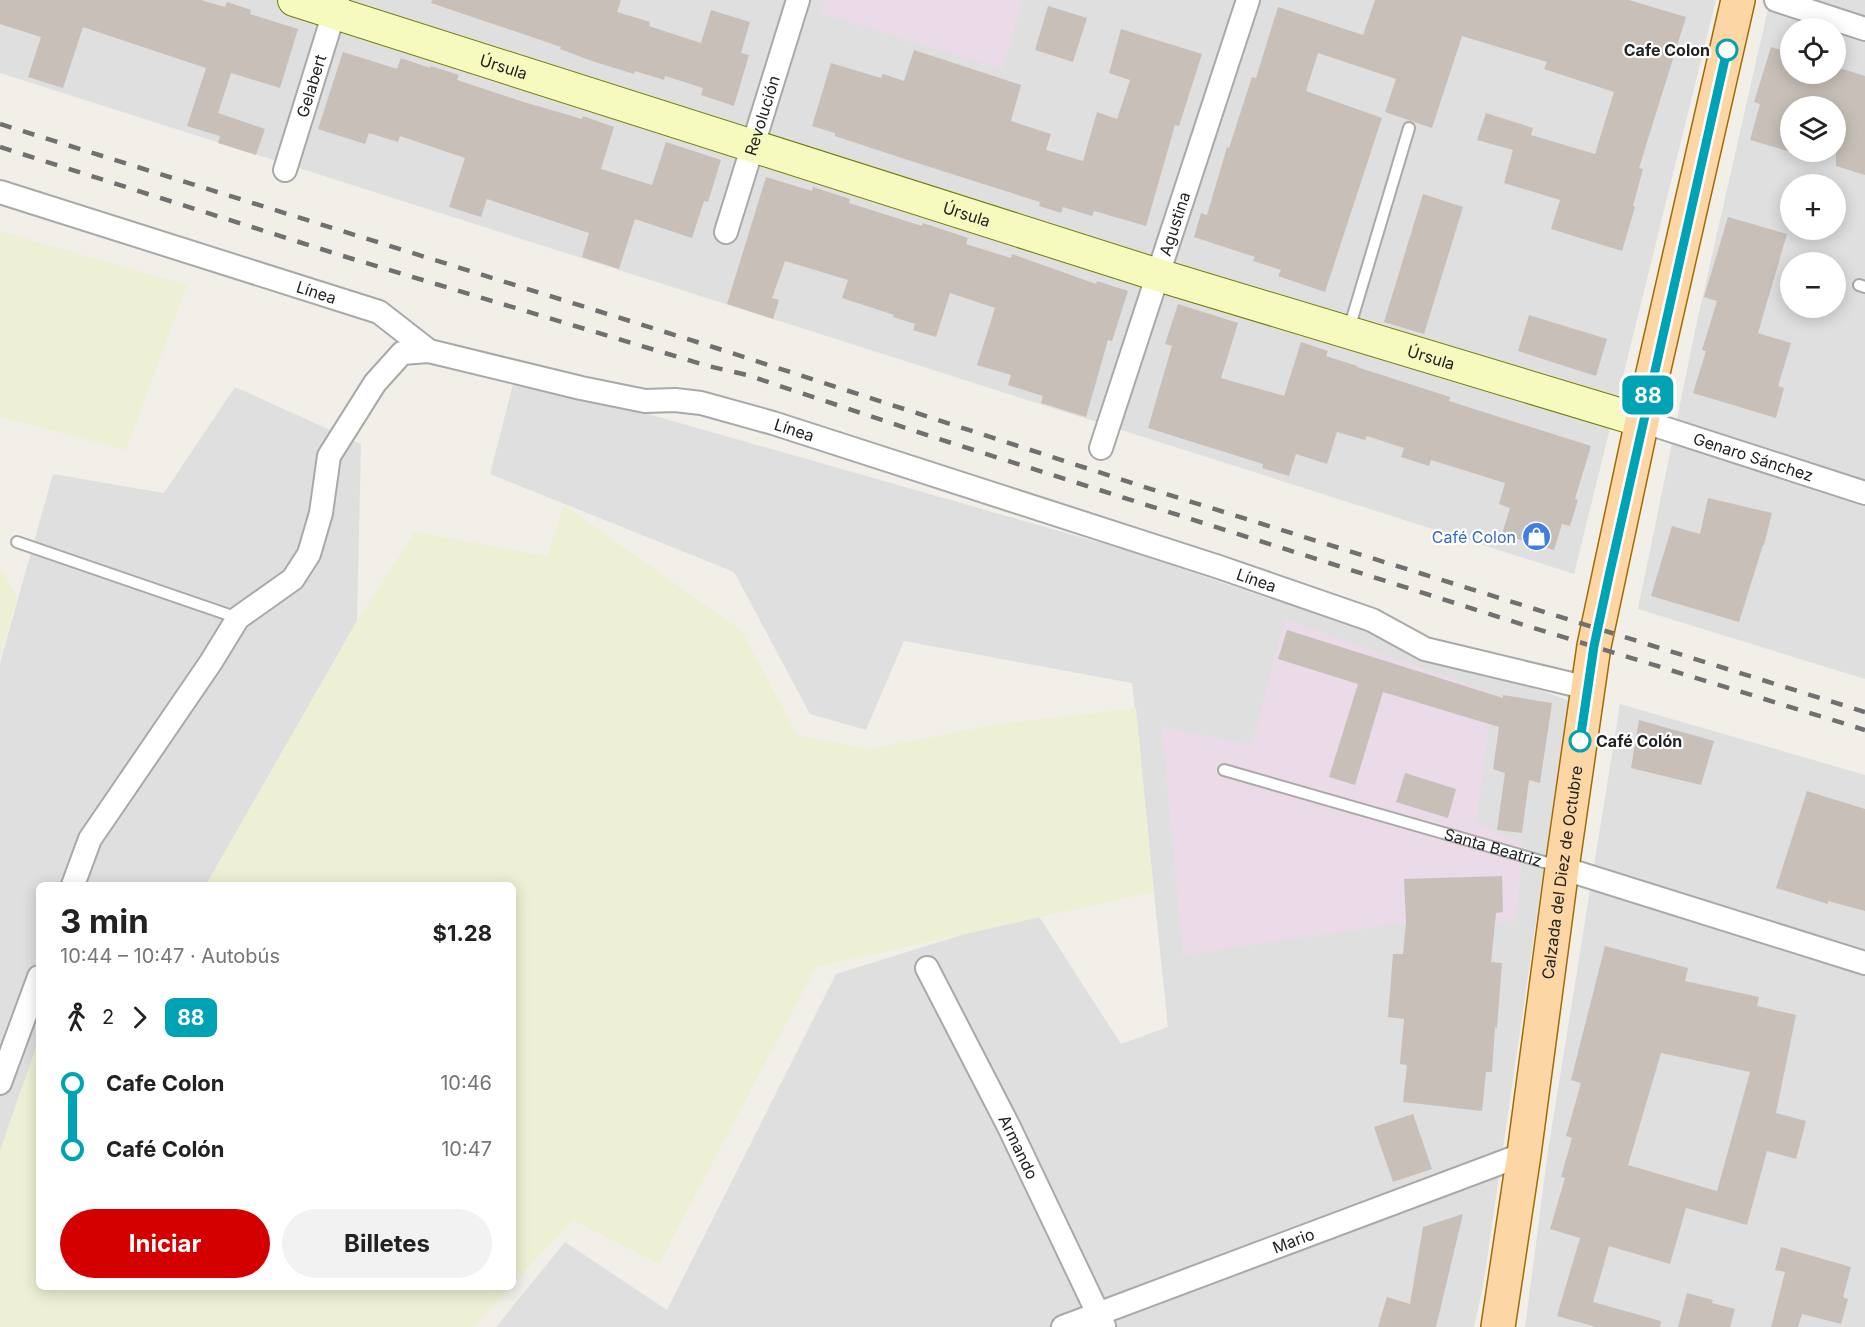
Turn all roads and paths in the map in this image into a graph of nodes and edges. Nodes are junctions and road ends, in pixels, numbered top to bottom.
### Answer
1 (294, 0) edge
2 (798, 0) edge
3 (1248, 0) edge
4 (1738, 0) edge
5 (1776, 0) edge
6 (336, 6) edge
7 (1865, 29) edge
8 (1409, 128) dead end
9 (754, 146) junction
10 (285, 170) dead end
11 (0, 192) edge
12 (726, 232) dead end
13 (1158, 276) junction
14 (1347, 333) junction
15 (429, 351) junction
16 (1642, 421) junction
17 (1101, 448) dead end
18 (1865, 494) edge
19 (17, 542) dead end
20 (238, 618) junction
21 (1588, 688) junction
22 (1224, 770) dead end
23 (1562, 868) junction
24 (74, 882) edge
25 (1865, 963) edge
26 (927, 968) dead end
27 (36, 985) edge
28 (0, 1083) edge
29 (1524, 1154) junction
30 (1102, 1320) edge
31 (1063, 1327) edge
32 (1498, 1327) edge

1 - 6 street, Úrsula
2 - 9 street, Revolución
3 - 13 street, Agustina
4 - 16 main road, Calzada del Diez de Octubre
5 - 7 street
6 - 9 street, Úrsula
6 - 10 street, Gelabert
8 - 14 lane
9 - 12 street, Revolución
9 - 13 street, Úrsula
11 - 15 street, Línea
13 - 14 street, Úrsula
13 - 17 street, Agustina
14 - 16 street, Úrsula
15 - 20 street
15 - 21 street, Línea
16 - 18 street, Genaro Sánchez
16 - 21 main road, Calzada del Diez de Octubre
19 - 20 lane
20 - 24 street
21 - 23 main road, Calzada del Diez de Octubre
22 - 23 lane, Santa Beatriz
23 - 25 street, Santa Beatriz
23 - 29 main road, Calzada del Diez de Octubre
26 - 30 street, Armando
27 - 28 street
29 - 30 street, Mario
29 - 32 main road, Calzada del Diez de Octubre
30 - 31 street, Mario

